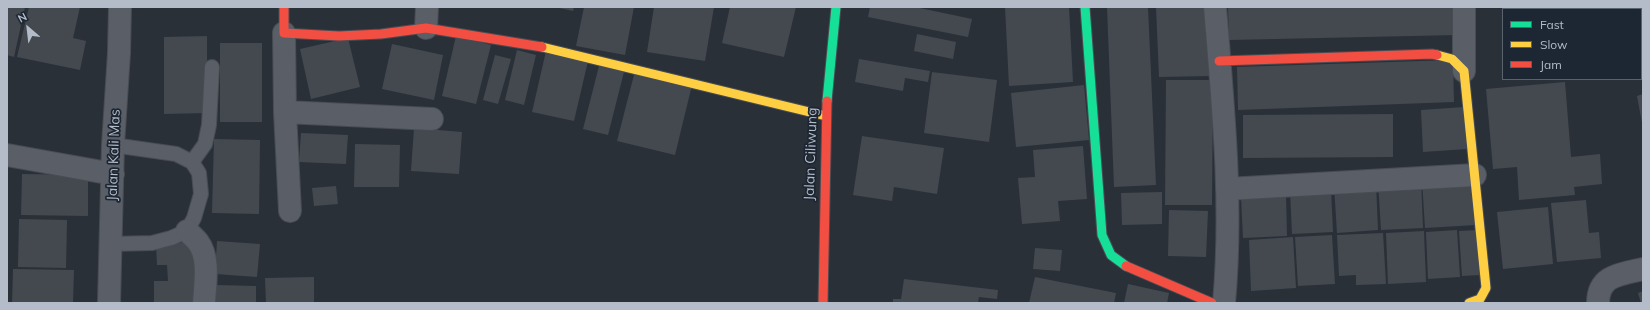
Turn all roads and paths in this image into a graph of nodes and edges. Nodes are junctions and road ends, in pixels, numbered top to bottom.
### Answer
1 (120, 7) edge
2 (284, 7) edge
3 (836, 7) edge
4 (1085, 7) edge
5 (1215, 7) edge
6 (1464, 7) edge
7 (426, 18) edge
8 (284, 33) junction
9 (1219, 61) junction
10 (212, 67) dead end
11 (1464, 71) junction
12 (285, 112) junction
13 (826, 116) junction
14 (432, 119) dead end
15 (113, 145) junction
16 (7, 155) edge
17 (192, 162) junction
18 (113, 174) junction
19 (1475, 175) junction
20 (1227, 189) junction
21 (290, 211) dead end
22 (187, 231) junction
23 (110, 244) junction
24 (1643, 269) edge
25 (108, 303) edge
26 (204, 303) edge
27 (823, 303) edge
28 (1212, 303) edge
29 (1224, 303) edge
30 (1468, 303) edge
31 (1598, 303) edge

1 - 15 street, Jalan Kali Mas
2 - 8 street
3 - 13 street, Jalan Ciliwung
4 - 28 street
5 - 9 street
6 - 11 street
7 - 8 street
7 - 13 street
8 - 12 street
9 - 11 street
9 - 20 street
10 - 17 lane
11 - 19 street
12 - 14 street
12 - 21 street
13 - 27 street, Jalan Ciliwung
15 - 17 lane
15 - 18 street, Jalan Kali Mas
16 - 18 street
17 - 22 lane
18 - 23 street, Jalan Kali Mas
19 - 20 street
19 - 30 street
20 - 29 street
22 - 23 lane
22 - 26 street
23 - 25 street, Jalan Kali Mas
24 - 31 street

